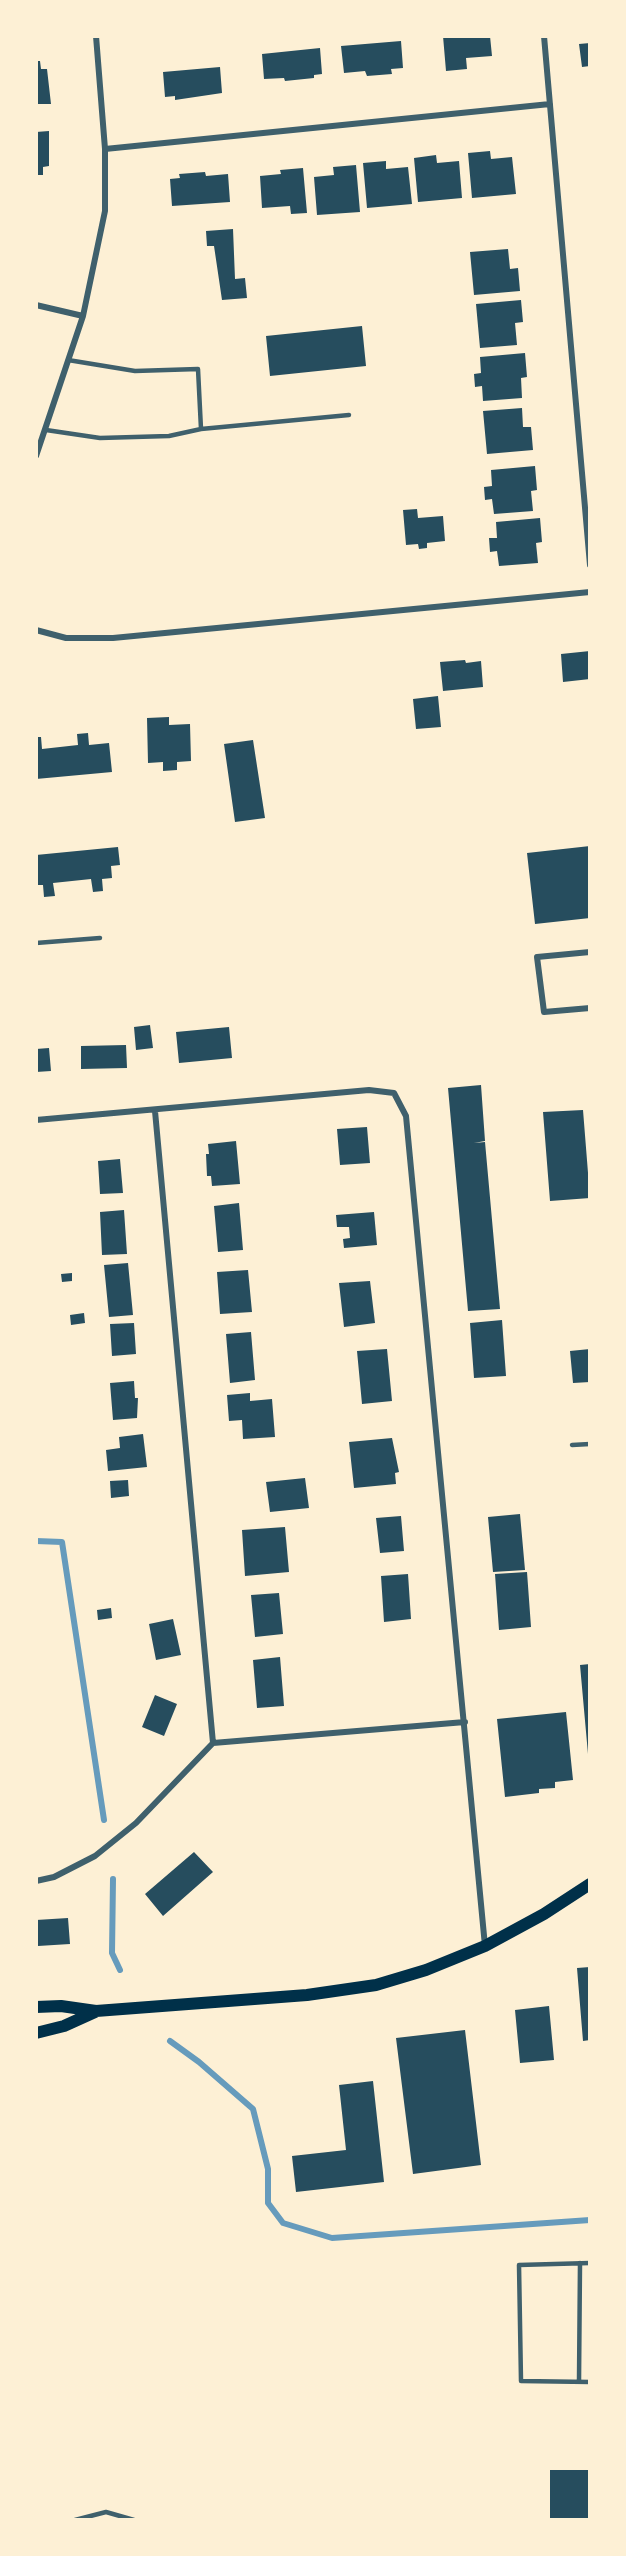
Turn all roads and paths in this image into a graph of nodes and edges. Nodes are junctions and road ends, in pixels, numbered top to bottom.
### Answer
1 (96, 36) edge
2 (544, 36) edge
3 (550, 104) junction
4 (105, 148) junction
5 (36, 305) edge
6 (82, 316) junction
7 (68, 360) junction
8 (349, 415) dead end
9 (201, 429) junction
10 (46, 430) junction
11 (36, 456) edge
12 (590, 566) edge
13 (590, 592) edge
14 (36, 630) edge
15 (100, 938) dead end
16 (36, 944) edge
17 (590, 952) edge
18 (590, 1008) edge
19 (156, 1111) junction
20 (36, 1120) edge
21 (590, 1444) edge
22 (572, 1446) dead end
23 (465, 1722) junction
24 (213, 1743) junction
25 (36, 1881) edge
26 (590, 1884) edge
27 (485, 1946) junction
28 (36, 2007) edge
29 (96, 2011) junction
30 (36, 2033) edge
31 (580, 2263) junction
32 (590, 2263) edge
33 (579, 2381) junction
34 (590, 2382) edge
35 (75, 2520) edge
36 (134, 2520) edge

1 - 4 street
2 - 3 street
3 - 4 street
3 - 12 street
4 - 6 street
5 - 6 street
6 - 7 street
7 - 9 lane
7 - 10 street
8 - 9 lane
9 - 10 lane
10 - 11 street
13 - 14 street
15 - 16 lane
17 - 18 street
19 - 20 street
19 - 23 street
19 - 24 street
21 - 22 lane
23 - 24 street
23 - 27 street
24 - 25 street
26 - 27 main road
27 - 29 main road
28 - 29 main road
29 - 30 main road
31 - 32 lane
31 - 33 lane
31 - 33 lane
33 - 34 lane
35 - 36 lane

